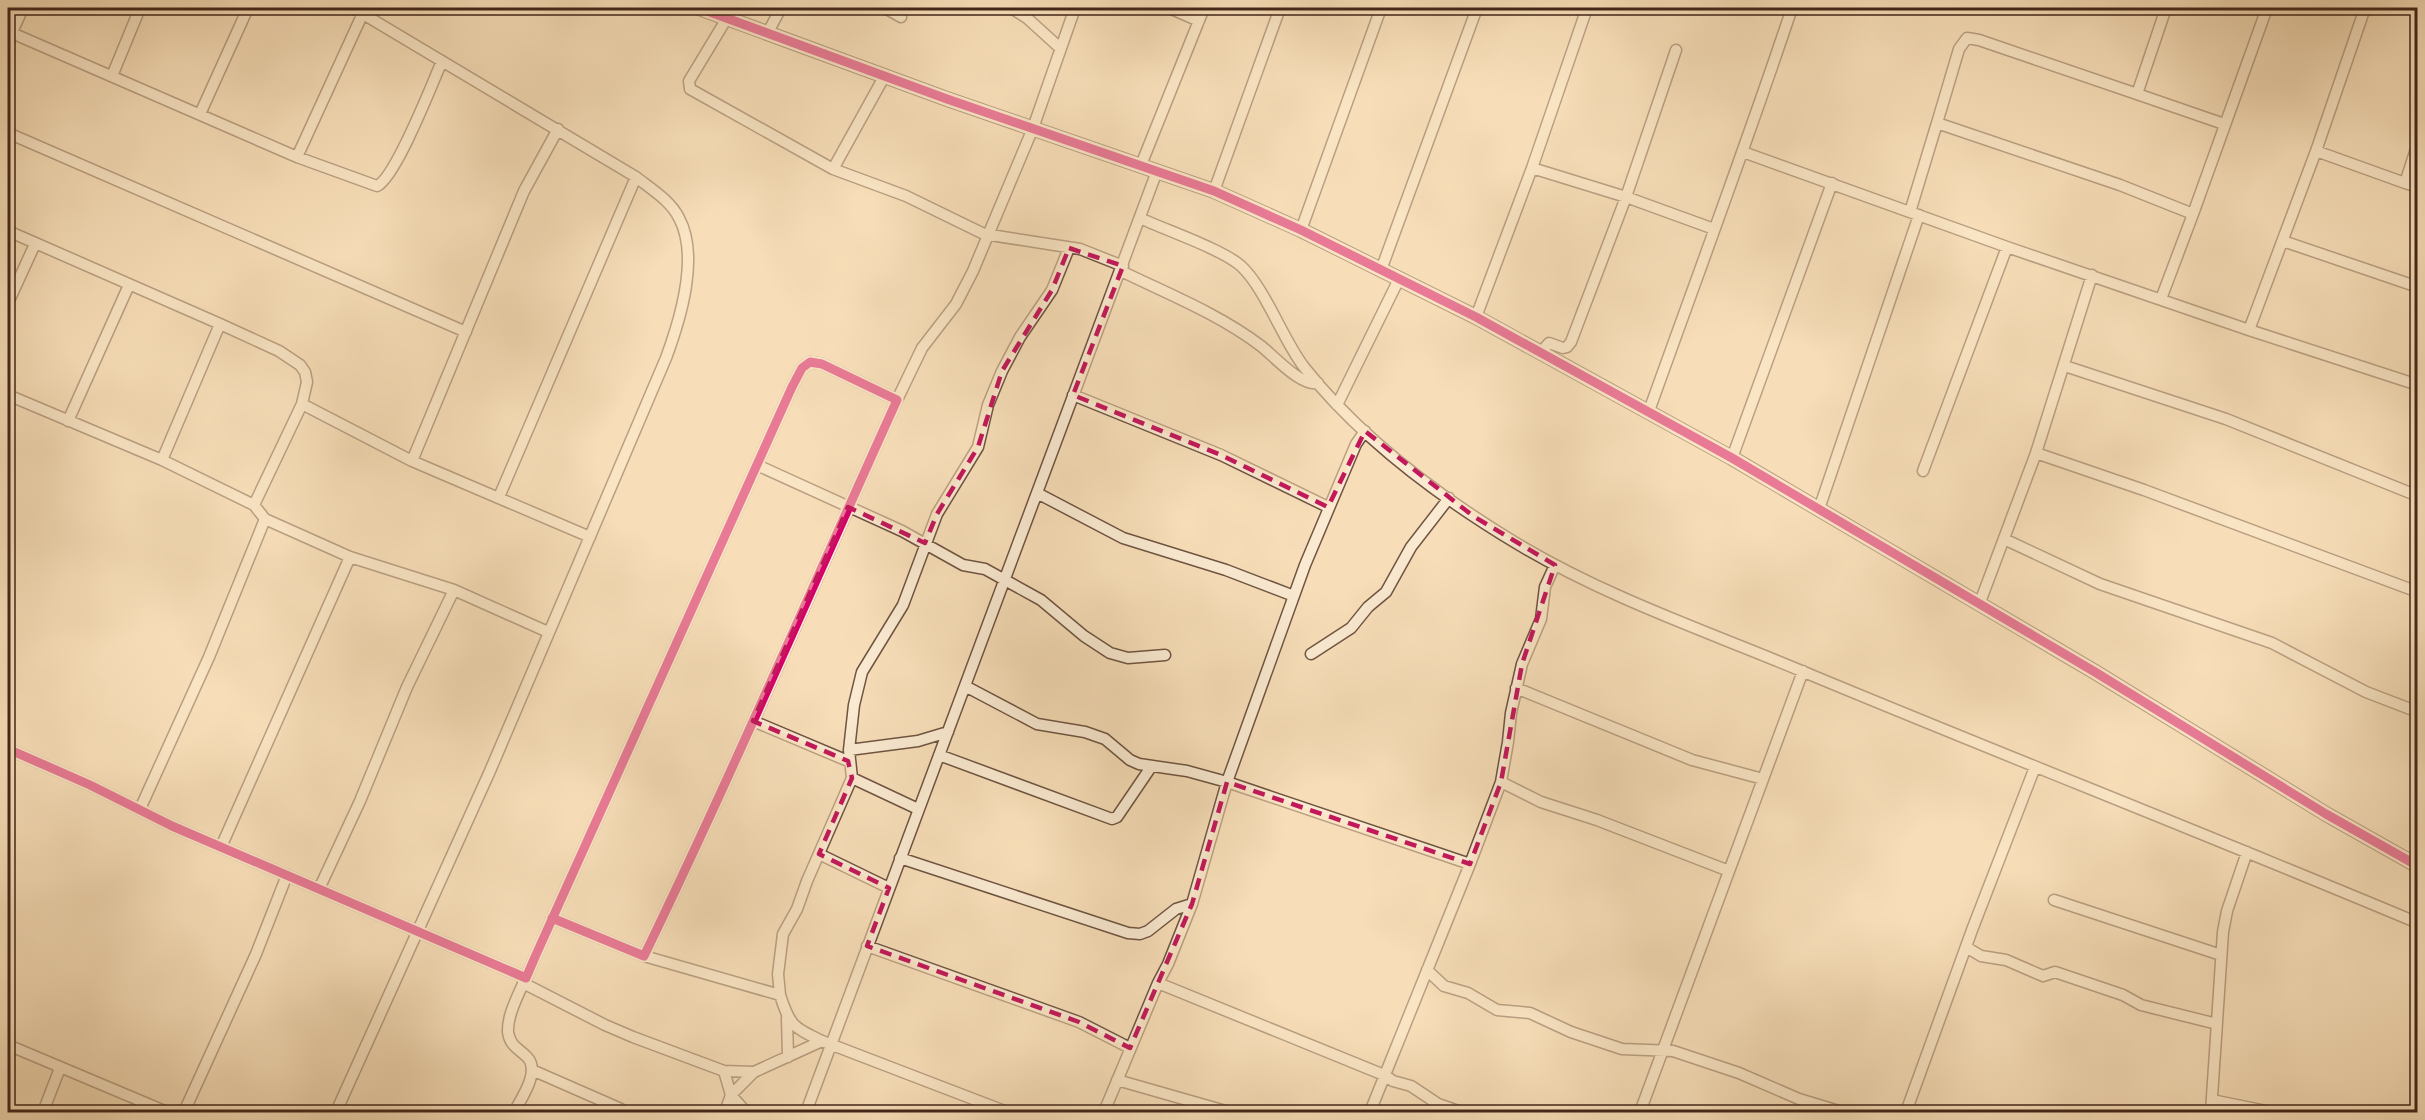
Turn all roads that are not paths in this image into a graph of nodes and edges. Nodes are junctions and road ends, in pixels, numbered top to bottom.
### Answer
1 (23, 8) edge
2 (140, 8) edge
3 (248, 8) edge
4 (699, 8) edge
5 (781, 8) edge
6 (885, 8) edge
7 (1011, 8) edge
8 (1075, 8) edge
9 (1169, 8) edge
10 (1204, 8) edge
11 (1280, 8) edge
12 (1380, 8) edge
13 (1477, 8) edge
14 (1587, 8) edge
15 (1792, 8) edge
16 (2166, 8) edge
17 (2267, 8) edge
18 (2365, 8) edge
19 (358, 10) edge
20 (901, 17) dead end
21 (726, 18) junction
22 (1199, 21) junction
23 (767, 34) junction
24 (10, 37) edge
25 (1060, 48) junction
26 (1676, 50) dead end
27 (442, 61) junction
28 (112, 76) junction
29 (884, 77) junction
30 (2137, 94) junction
31 (200, 114) junction
32 (1937, 123) junction
33 (2224, 123) junction
34 (1033, 128) junction
35 (558, 129) junction
36 (8, 132) edge
37 (2418, 143) edge
38 (2316, 151) junction
39 (1743, 152) junction
40 (297, 157) junction
41 (1141, 165) junction
42 (1532, 168) junction
43 (833, 169) junction
44 (1157, 171) junction
45 (636, 177) junction
46 (1832, 183) junction
47 (2405, 183) junction
48 (2418, 188) edge
49 (1214, 191) junction
50 (1626, 197) junction
51 (1914, 213) junction
52 (2193, 214) junction
53 (1140, 218) junction
54 (1714, 229) junction
55 (1301, 230) junction
56 (8, 231) edge
57 (988, 236) junction
58 (2283, 241) junction
59 (35, 244) junction
60 (2007, 247) junction
61 (1069, 248) junction
62 (1122, 268) junction
63 (1381, 270) junction
64 (2092, 275) junction
65 (1399, 279) junction
66 (129, 285) junction
67 (2418, 287) edge
68 (2161, 299) junction
69 (8, 303) edge
70 (1476, 316) junction
71 (220, 324) junction
72 (2249, 330) junction
73 (466, 332) junction
74 (1541, 352) junction
75 (2065, 366) junction
76 (1318, 383) junction
77 (2418, 385) edge
78 (1073, 394) junction
79 (8, 395) edge
80 (897, 400) junction
81 (302, 404) junction
82 (1337, 405) junction
83 (1649, 411) junction
84 (68, 421) junction
85 (1365, 431) junction
86 (2036, 453) junction
87 (1732, 458) junction
88 (162, 460) junction
89 (412, 461) junction
90 (757, 465) junction
91 (1923, 471) dead end
92 (1037, 493) junction
93 (2418, 496) edge
94 (499, 497) junction
95 (1449, 498) junction
96 (254, 505) junction
97 (848, 507) junction
98 (1328, 507) junction
99 (1819, 509) junction
100 (265, 519) junction
101 (590, 537) junction
102 (2004, 539) junction
103 (925, 543) junction
104 (350, 557) junction
105 (1556, 565) junction
106 (1004, 581) junction
107 (454, 590) junction
108 (2418, 592) edge
109 (1294, 596) junction
110 (1979, 605) junction
111 (548, 632) junction
112 (1311, 654) dead end
113 (1165, 655) dead end
114 (1803, 671) junction
115 (965, 686) junction
116 (1516, 688) junction
117 (2418, 712) edge
118 (753, 721) junction
119 (948, 732) junction
120 (8, 749) edge
121 (939, 755) junction
122 (848, 756) junction
123 (1151, 767) junction
124 (2035, 767) junction
125 (852, 778) junction
126 (1763, 779) junction
127 (1501, 782) junction
128 (1227, 783) junction
129 (140, 809) junction
130 (918, 809) junction
131 (221, 847) junction
132 (2247, 852) junction
133 (819, 854) junction
134 (900, 858) junction
135 (1470, 864) junction
136 (2418, 866) edge
137 (1729, 871) junction
138 (287, 875) junction
139 (889, 888) junction
140 (319, 889) junction
141 (2054, 900) dead end
142 (1192, 904) junction
143 (552, 918) junction
144 (2418, 924) edge
145 (417, 931) junction
146 (867, 946) junction
147 (1966, 947) junction
148 (2221, 955) junction
149 (644, 956) junction
150 (1427, 970) junction
151 (525, 980) junction
152 (1158, 983) junction
153 (780, 995) junction
154 (787, 1018) junction
155 (2217, 1024) junction
156 (827, 1042) junction
157 (8, 1044) edge
158 (1130, 1048) junction
159 (1663, 1049) junction
160 (788, 1057) junction
161 (60, 1068) junction
162 (532, 1070) junction
163 (724, 1071) junction
164 (754, 1072) junction
165 (1384, 1075) junction
166 (1117, 1080) junction
167 (731, 1095) junction
168 (2212, 1100) junction
169 (621, 1109) dead end
170 (43, 1113) edge
171 (167, 1113) edge
172 (184, 1113) edge
173 (336, 1113) edge
174 (514, 1113) edge
175 (725, 1113) edge
176 (746, 1113) edge
177 (806, 1113) edge
178 (1007, 1113) edge
179 (1104, 1113) edge
180 (1229, 1113) edge
181 (1370, 1113) edge
182 (1461, 1113) edge
183 (1640, 1113) edge
184 (1842, 1113) edge
185 (1906, 1113) edge
186 (2211, 1113) edge
187 (2271, 1113) edge

1 - 24 street
2 - 28 street
3 - 31 street
4 - 21 street
5 - 23 street
6 - 20 street
7 - 25 street
8 - 25 street
9 - 22 street
10 - 22 street
11 - 49 street
12 - 55 street
13 - 63 street
14 - 42 street
15 - 39 street
16 - 30 street
17 - 33 street
18 - 38 street
19 - 27 street
19 - 40 street
21 - 23 street
21 - 43 street
22 - 41 street
23 - 29 street
24 - 28 street
25 - 34 street
26 - 50 street
27 - 35 street
27 - 40 street
28 - 31 street
29 - 34 street
29 - 43 street
30 - 32 street
30 - 33 street
31 - 40 street
32 - 51 street
32 - 52 street
33 - 52 street
34 - 41 street
34 - 57 street
35 - 45 street
35 - 73 street
36 - 73 street
37 - 47 street
38 - 47 street
38 - 58 street
39 - 46 street
39 - 54 street
41 - 44 street
42 - 50 street
42 - 70 street
43 - 57 street
44 - 49 street
44 - 53 street
45 - 94 street
45 - 101 street
46 - 51 street
46 - 87 street
47 - 48 street
49 - 55 street
50 - 54 street
50 - 74 street
51 - 60 street
51 - 99 street
52 - 68 street
53 - 62 street
53 - 76 street
54 - 83 street
55 - 63 street
56 - 59 street
57 - 61 street
57 - 80 street
58 - 67 street
58 - 72 street
59 - 66 street
59 - 69 street
60 - 64 street
60 - 91 street
61 - 62 street
61 - 103 street
62 - 76 street
62 - 78 street
63 - 65 street
64 - 68 street
64 - 75 street
65 - 70 street
65 - 82 street
66 - 71 street
66 - 84 street
68 - 72 street
70 - 74 street
71 - 81 street
71 - 88 street
72 - 77 street
73 - 89 street
74 - 83 street
75 - 86 street
75 - 93 street
76 - 82 street
78 - 92 street
78 - 98 street
79 - 84 street
80 - 90 street
80 - 97 street
81 - 89 street
81 - 96 street
82 - 85 street
83 - 87 street
84 - 88 street
85 - 95 street
85 - 98 street
86 - 102 street
86 - 108 street
87 - 99 street
88 - 96 street
89 - 94 street
90 - 97 street
90 - 143 street
92 - 106 street
92 - 109 street
94 - 101 street
95 - 105 street
95 - 112 street
96 - 100 street
97 - 103 street
97 - 118 street
98 - 109 street
99 - 110 street
100 - 104 street
100 - 129 street
101 - 111 street
102 - 110 street
102 - 117 street
103 - 106 street
103 - 122 street
104 - 107 street
104 - 131 street
105 - 114 street
105 - 116 street
106 - 113 street
106 - 115 street
107 - 111 street
107 - 140 street
109 - 128 street
110 - 136 street
111 - 145 street
114 - 124 street
114 - 126 street
115 - 119 street
115 - 123 street
116 - 126 street
116 - 127 street
118 - 122 street
118 - 149 street
119 - 121 street
119 - 122 street
120 - 129 street
121 - 123 street
121 - 130 street
122 - 125 street
123 - 128 street
124 - 132 street
124 - 147 street
125 - 130 street
125 - 133 street
126 - 137 street
127 - 135 street
127 - 137 street
128 - 135 street
128 - 142 street
129 - 131 street
130 - 134 street
131 - 138 street
132 - 144 street
132 - 148 street
133 - 139 street
133 - 153 street
134 - 139 street
134 - 142 street
135 - 150 street
137 - 159 street
138 - 140 street
138 - 172 street
139 - 146 street
140 - 145 street
141 - 148 street
142 - 152 street
143 - 149 street
143 - 151 street
145 - 151 street
145 - 173 street
146 - 156 street
146 - 158 street
147 - 155 street
147 - 185 street
148 - 155 street
149 - 153 street
150 - 159 street
150 - 165 street
151 - 162 street
151 - 163 street
152 - 158 street
152 - 165 street
153 - 154 street
154 - 156 street
154 - 160 street
155 - 168 street
156 - 160 street
156 - 177 street
156 - 178 street
157 - 161 street
158 - 166 street
159 - 183 street
159 - 184 street
160 - 164 street
161 - 170 street
161 - 171 street
162 - 169 street
162 - 174 street
163 - 164 street
163 - 167 street
164 - 167 street
165 - 181 street
165 - 182 street
166 - 179 street
166 - 180 street
167 - 175 street
167 - 176 street
168 - 186 street
168 - 187 street

